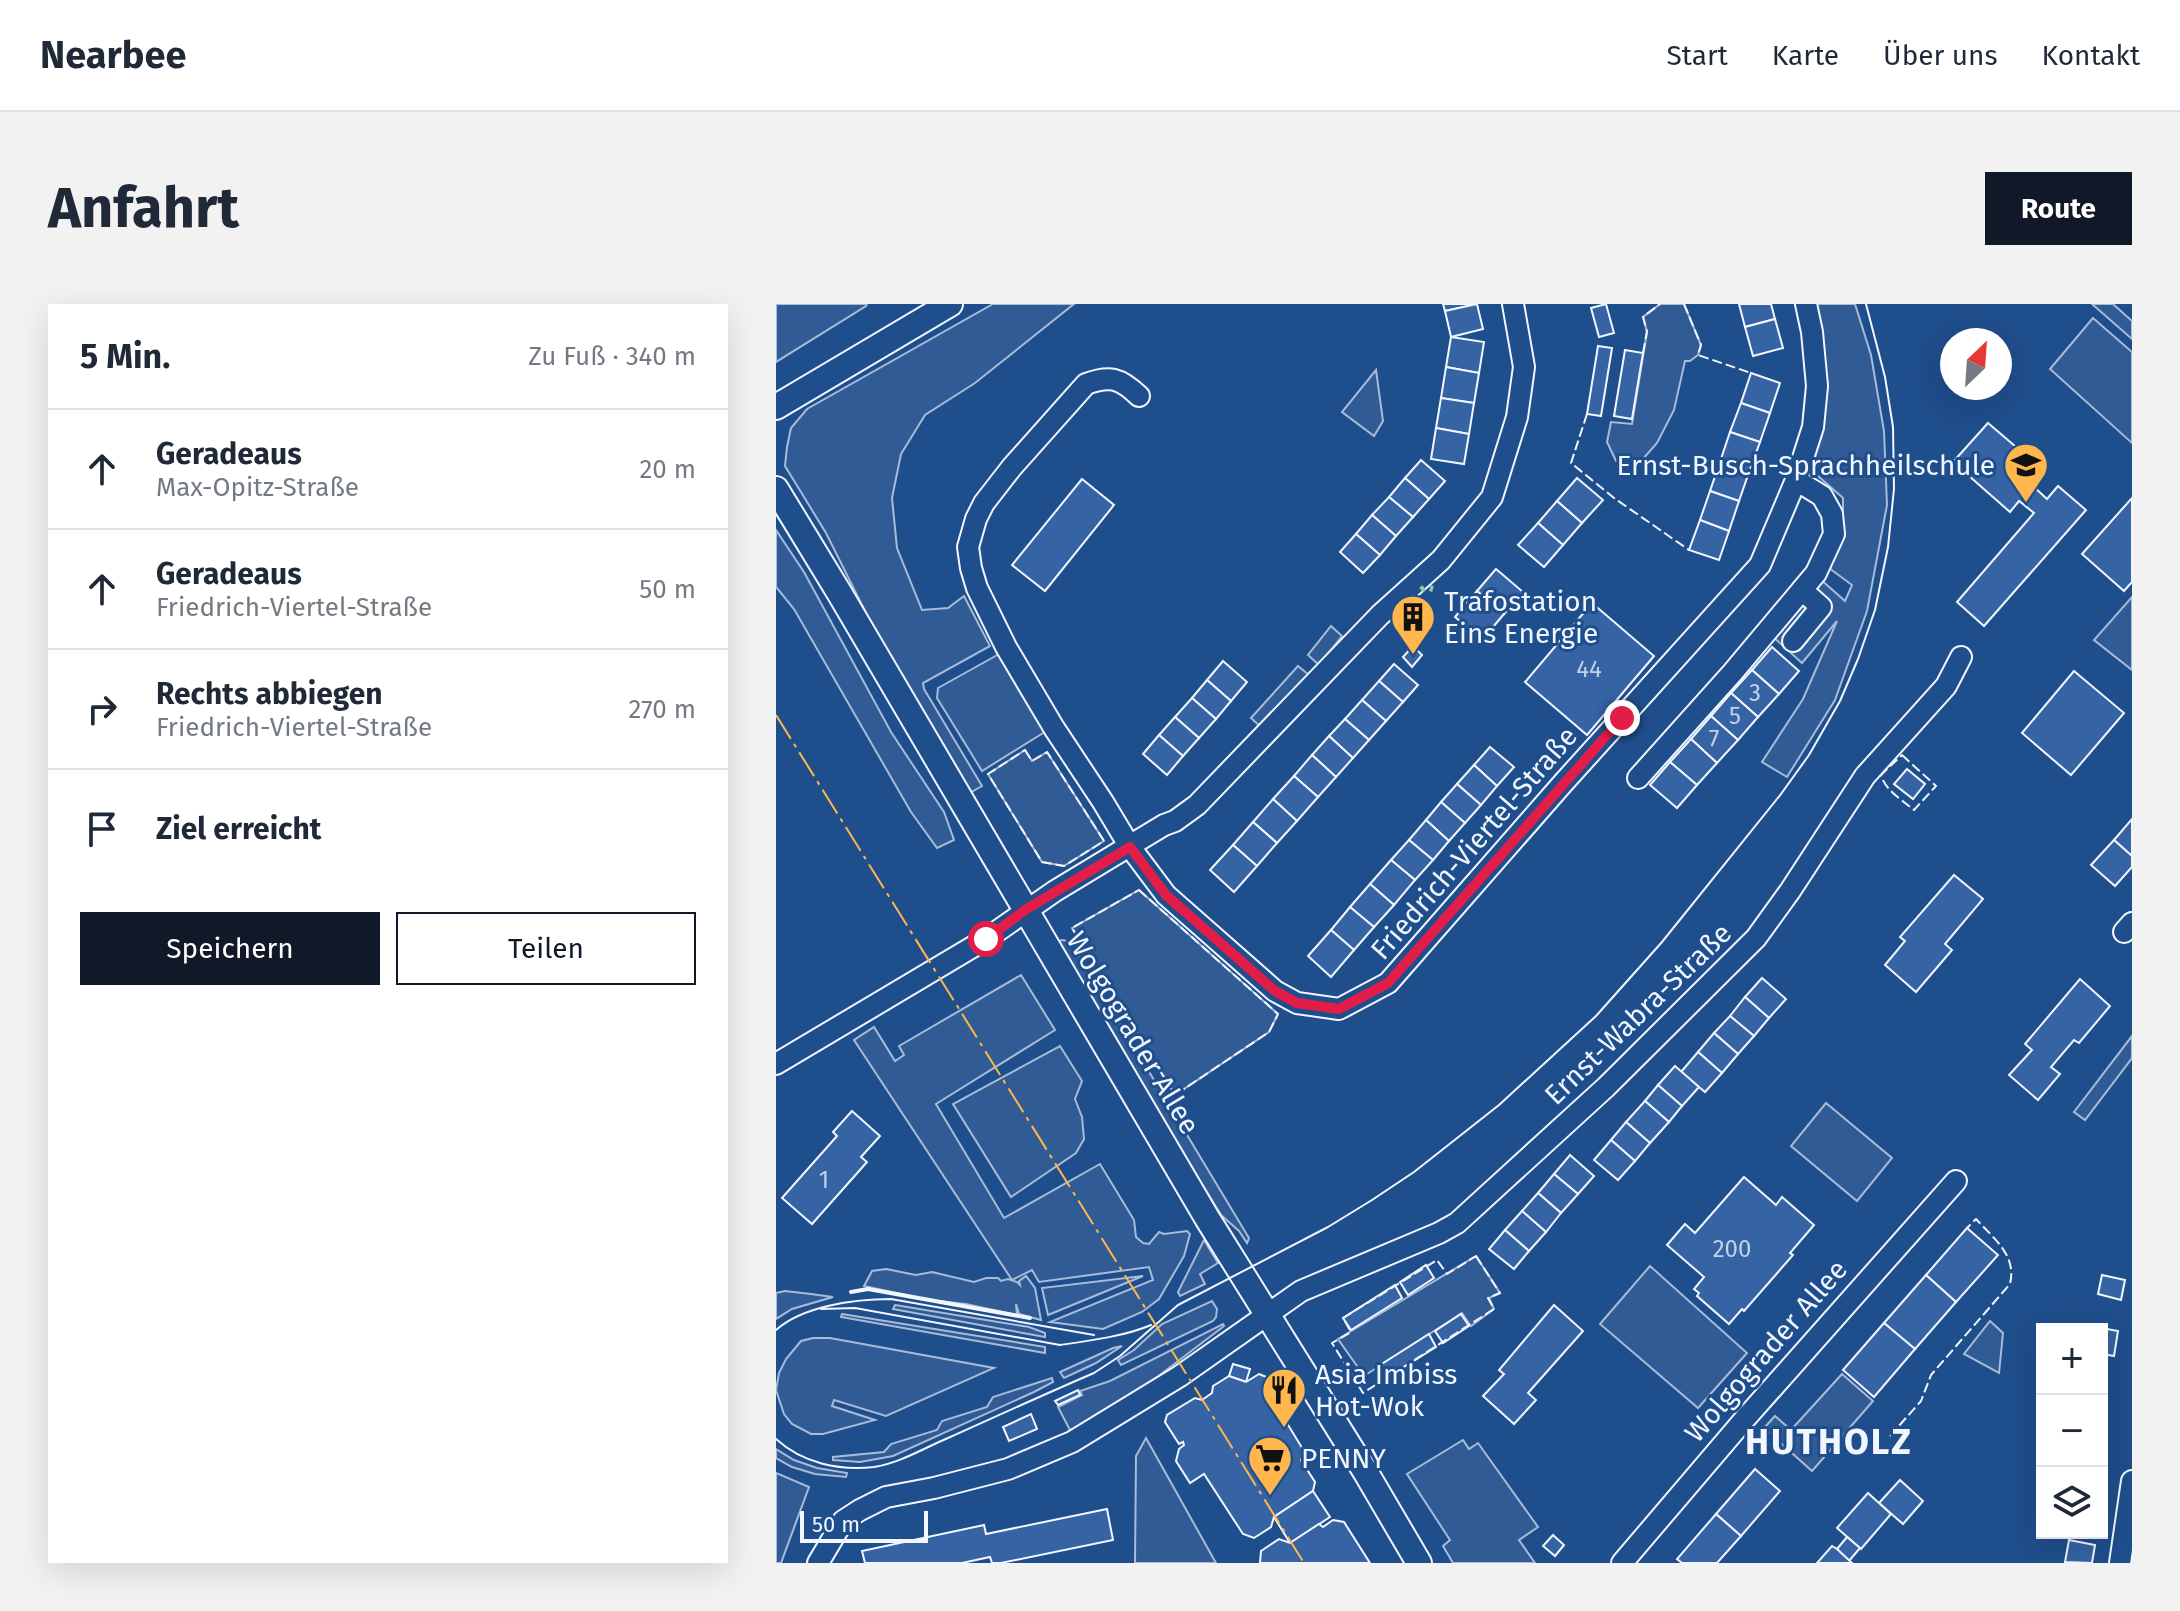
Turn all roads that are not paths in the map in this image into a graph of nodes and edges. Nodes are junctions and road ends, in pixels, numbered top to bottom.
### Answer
1 (950, 304) edge
2 (1513, 304) edge
3 (1806, 304) edge
4 (1139, 396) dead end
5 (776, 407) edge
6 (1796, 480) junction
7 (776, 489) edge
8 (1802, 590) junction
9 (1793, 641) dead end
10 (1961, 657) dead end
11 (1638, 778) dead end
12 (1130, 847) junction
13 (1025, 910) junction
14 (776, 1064) edge
15 (1956, 1181) dead end
16 (1268, 1314) junction
17 (2132, 1481) edge
18 (818, 1563) edge
19 (1419, 1563) edge
20 (1622, 1563) edge
21 (2120, 1563) edge

1 - 5 main road
2 - 12 street
3 - 6 street, Friedrich-Viertel-Straße
4 - 12 street, Friedrich-Viertel-Straße
6 - 8 street
6 - 12 street, Friedrich-Viertel-Straße
7 - 13 main road, Wolgograder Allee
8 - 9 street
8 - 11 street
10 - 16 street, Ernst-Wabra-Straße
12 - 13 street
13 - 14 street
13 - 16 main road, Wolgograder Allee
15 - 20 street, Wolgograder Allee
16 - 18 street, Ernst-Wabra-Straße
16 - 19 main road, Wolgograder Allee
17 - 21 street

